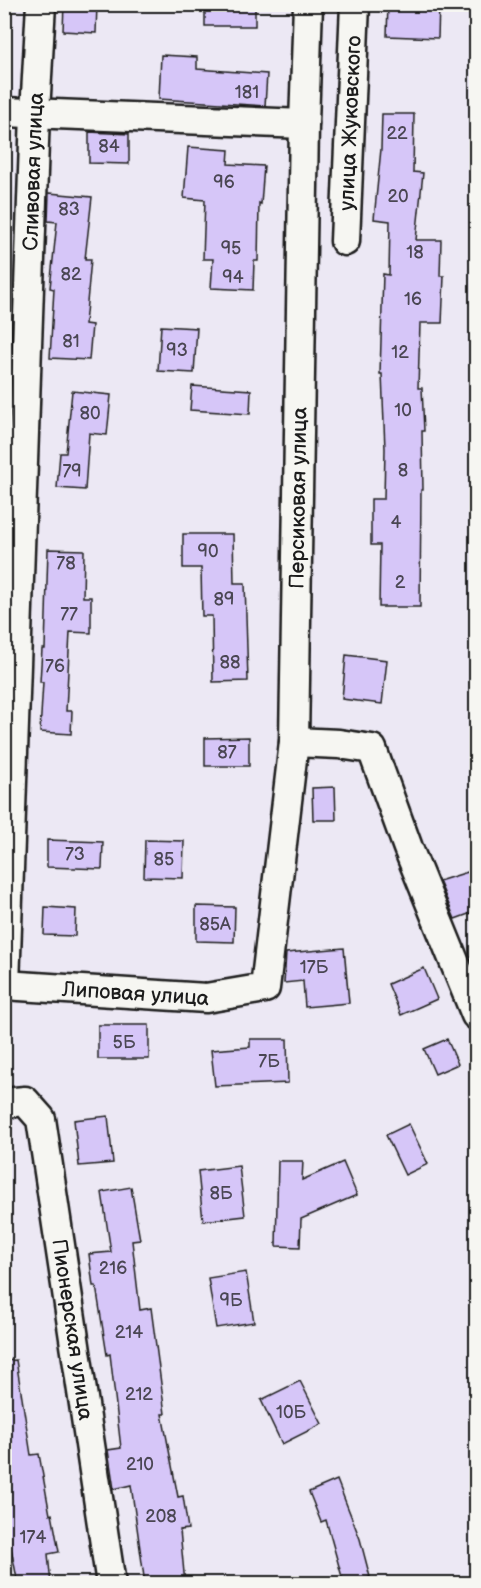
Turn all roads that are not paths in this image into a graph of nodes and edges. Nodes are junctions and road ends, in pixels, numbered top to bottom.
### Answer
1 (41, 4) edge
2 (308, 4) edge
3 (355, 4) edge
4 (4, 112) edge
5 (35, 113) junction
6 (304, 124) junction
7 (345, 241) dead end
8 (294, 742) junction
9 (5, 985) edge
10 (266, 988) joint
11 (477, 1015) edge
12 (4, 1103) edge
13 (111, 1584) edge

1 - 5 street, Сливовая улица
2 - 6 street, Персиковая улица
3 - 7 street, улица Жуковского
4 - 5 street
5 - 6 street
5 - 9 street, Сливовая улица
6 - 8 street, Персиковая улица
8 - 10 street, Персиковая улица
8 - 11 street
9 - 10 street, Липовая улица
12 - 13 street, Пионерская улица

